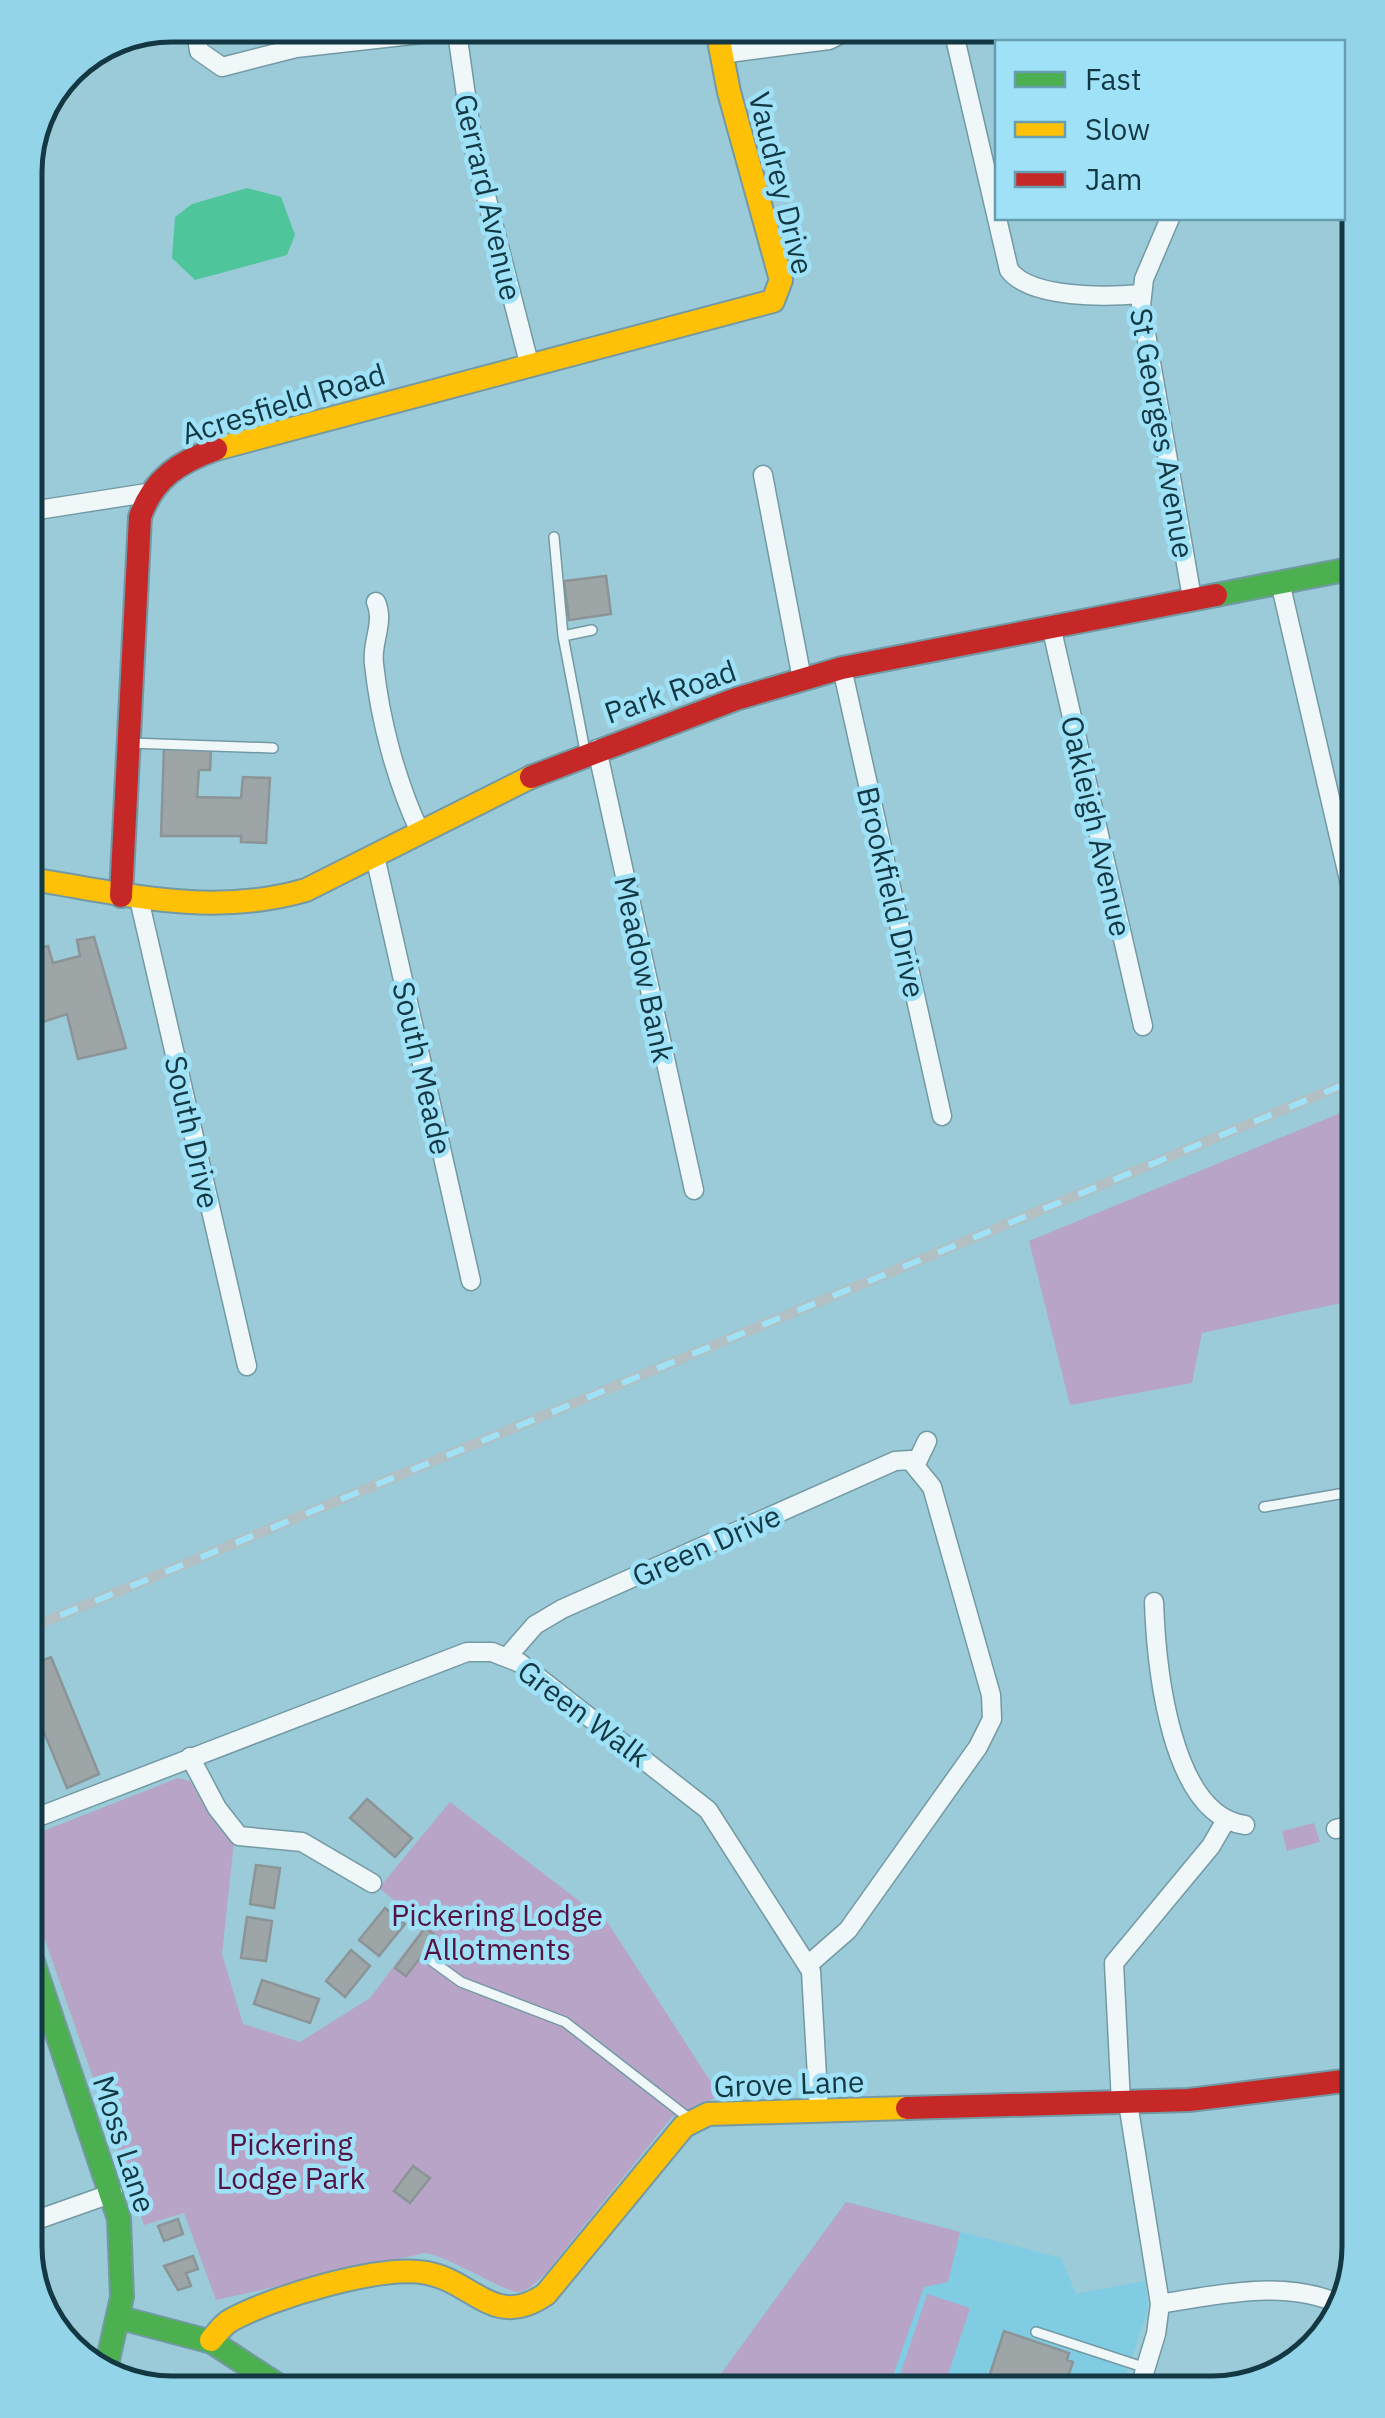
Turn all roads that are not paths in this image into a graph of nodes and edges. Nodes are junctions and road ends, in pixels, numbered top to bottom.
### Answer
1 (198, 42) edge
2 (340, 42) edge
3 (458, 42) edge
4 (719, 43) edge
5 (809, 43) edge
6 (956, 43) edge
7 (721, 54) junction
8 (995, 210) edge
9 (997, 220) edge
10 (1169, 220) edge
11 (1141, 294) junction
12 (778, 296) joint
13 (530, 367) junction
14 (763, 475) dead end
15 (147, 493) junction
16 (43, 509) edge
17 (554, 536) dead end
18 (1342, 570) edge
19 (1280, 582) junction
20 (1192, 598) junction
21 (385, 606) dead end
22 (1051, 626) junction
23 (592, 630) dead end
24 (562, 636) junction
25 (842, 668) junction
26 (802, 679) junction
27 (127, 743) junction
28 (273, 748) dead end
29 (591, 751) junction
30 (420, 832) junction
31 (1342, 846) edge
32 (375, 856) junction
33 (43, 881) edge
34 (130, 898) junction
35 (1143, 1026) dead end
36 (942, 1116) dead end
37 (694, 1190) dead end
38 (471, 1281) dead end
39 (247, 1366) dead end
40 (928, 1441) dead end
41 (916, 1464) junction
42 (1342, 1494) edge
43 (1264, 1508) dead end
44 (1154, 1602) dead end
45 (508, 1656) junction
46 (190, 1757) junction
47 (42, 1815) edge
48 (1226, 1820) junction
49 (1244, 1825) dead end
50 (1342, 1827) edge
51 (1336, 1829) dead end
52 (372, 1883) dead end
53 (432, 1961) dead end
54 (808, 1965) junction
55 (42, 1988) edge
56 (1342, 2082) edge
57 (1124, 2103) junction
58 (819, 2112) junction
59 (692, 2120) junction
60 (113, 2193) junction
61 (42, 2218) edge
62 (1330, 2300) edge
63 (1160, 2304) junction
64 (121, 2318) junction
65 (1036, 2332) dead end
66 (211, 2340) junction
67 (109, 2359) edge
68 (1146, 2368) junction
69 (268, 2375) edge
70 (1143, 2376) edge

1 - 2 street
3 - 13 street, Gerrard Avenue
4 - 7 street, Vaudrey Drive
5 - 7 street
6 - 8 street, St Georges Avenue
7 - 12 street, Vaudrey Drive
9 - 11 street, St Georges Avenue
10 - 11 street
11 - 20 street, St Georges Avenue
12 - 13 street, Acresfield Road
13 - 15 street, Acresfield Road
14 - 26 street
15 - 16 street
15 - 27 street
17 - 24 lane
18 - 19 street, Park Road
19 - 20 street, Park Road
19 - 31 street
20 - 22 street, Park Road
21 - 30 street
22 - 25 street, Park Road
22 - 35 street, Oakleigh Avenue
23 - 24 lane
24 - 29 lane
25 - 26 street, Park Road
25 - 36 street, Brookfield Drive
26 - 29 street, Park Road
27 - 28 lane
27 - 34 street
29 - 30 street, Park Road
29 - 37 street, Meadow Bank
30 - 32 street, Park Road
32 - 34 street, Park Road
32 - 38 street, South Meade
33 - 34 street, Park Road
34 - 39 street, South Drive
40 - 41 street
41 - 45 street, Green Drive
41 - 54 street
42 - 43 lane
44 - 48 street
45 - 46 street, Green Walk
45 - 54 street, Green Walk
46 - 47 street, Green Walk
46 - 52 street
48 - 49 street
48 - 57 street
50 - 51 street
53 - 59 lane
54 - 58 street, Green Walk
55 - 60 street, Moss Lane
56 - 57 street, Grove Lane
57 - 58 street, Grove Lane
57 - 63 street
58 - 59 street, Grove Lane
59 - 66 street, Grove Lane
60 - 61 street
60 - 64 street, Moss Lane
62 - 63 street
63 - 68 street
64 - 66 street
64 - 67 street, Moss Lane
65 - 68 lane
66 - 69 street
68 - 70 street

